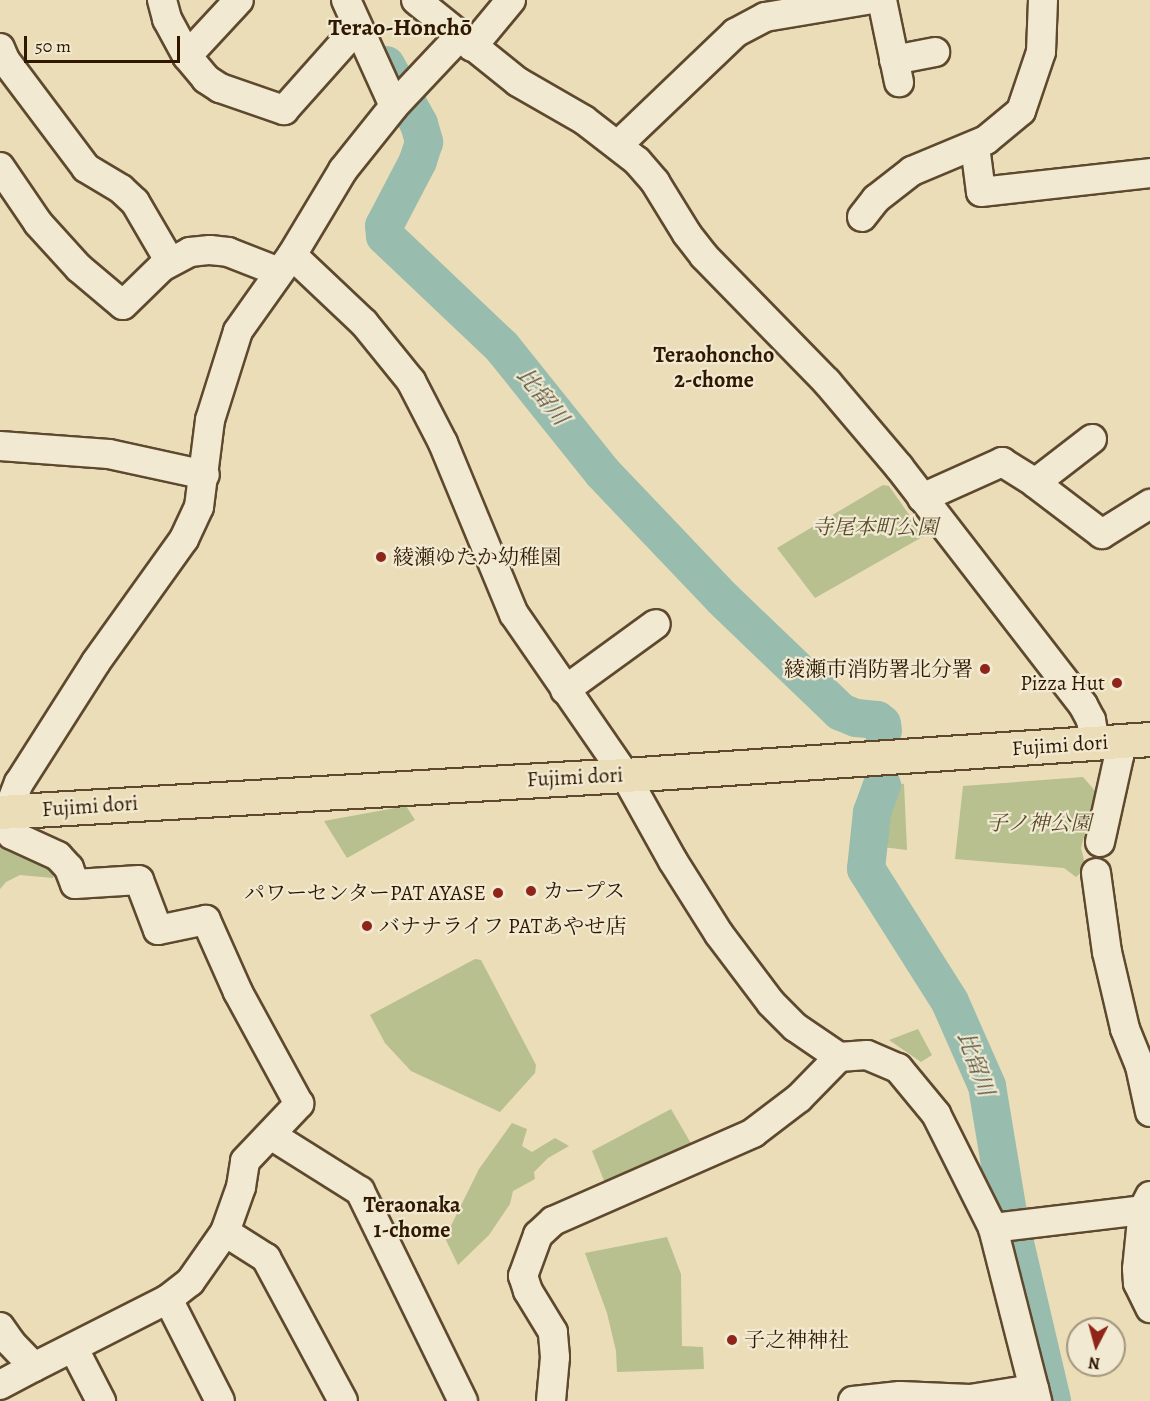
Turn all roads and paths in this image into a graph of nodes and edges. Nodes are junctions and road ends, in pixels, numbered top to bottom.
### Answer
1 (162, 0) edge
2 (239, 0) edge
3 (346, 0) edge
4 (416, 0) edge
5 (511, 0) edge
6 (867, 0) edge
7 (882, 0) edge
8 (1043, 0) edge
9 (358, 27) junction
10 (466, 41) junction
11 (0, 48) edge
12 (935, 52) dead end
13 (187, 56) junction
14 (400, 99) junction
15 (618, 144) junction
16 (975, 146) junction
17 (0, 167) edge
18 (1150, 173) edge
19 (862, 217) dead end
20 (170, 262) junction
21 (285, 264) junction
22 (1092, 439) dead end
23 (0, 446) edge
24 (206, 475) junction
25 (1035, 483) junction
26 (922, 498) junction
27 (1150, 504) edge
28 (656, 624) dead end
29 (565, 690) junction
30 (1121, 741) edge
31 (625, 775) junction
32 (4, 812) edge
33 (1101, 842) dead end
34 (1096, 873) dead end
35 (839, 1057) junction
36 (1145, 1068) edge
37 (1150, 1112) edge
38 (271, 1135) junction
39 (1147, 1203) edge
40 (1007, 1226) junction
41 (225, 1232) junction
42 (168, 1299) junction
43 (1150, 1308) edge
44 (0, 1327) edge
45 (74, 1348) junction
46 (34, 1366) junction
47 (0, 1385) edge
48 (1036, 1395) edge
49 (100, 1401) edge
50 (220, 1401) edge
51 (343, 1401) edge
52 (464, 1401) edge
53 (551, 1401) edge
54 (852, 1401) edge

1 - 13 street
2 - 13 street
3 - 9 street
4 - 10 street
5 - 10 street
6 - 15 street
7 - 12 street
8 - 16 street
9 - 13 street
9 - 14 street
10 - 14 street
10 - 15 street
11 - 20 street
14 - 21 street
15 - 26 street
16 - 18 street
16 - 19 street
17 - 20 street
20 - 21 street
21 - 24 street
21 - 29 street
22 - 25 street
23 - 24 street
24 - 32 street
25 - 26 street
25 - 27 street
26 - 30 street
28 - 29 street
29 - 31 street
30 - 31 main road, Fujimi dori
30 - 33 street
31 - 32 main road, Fujimi dori
31 - 35 street
32 - 38 street
34 - 36 street
35 - 40 street
35 - 53 street
36 - 37 street
38 - 41 street
38 - 52 street
39 - 40 street
39 - 43 street
40 - 48 street
41 - 42 street
41 - 51 street
42 - 45 street
42 - 50 street
44 - 46 street
45 - 46 street
45 - 49 street
46 - 47 street
48 - 54 street

